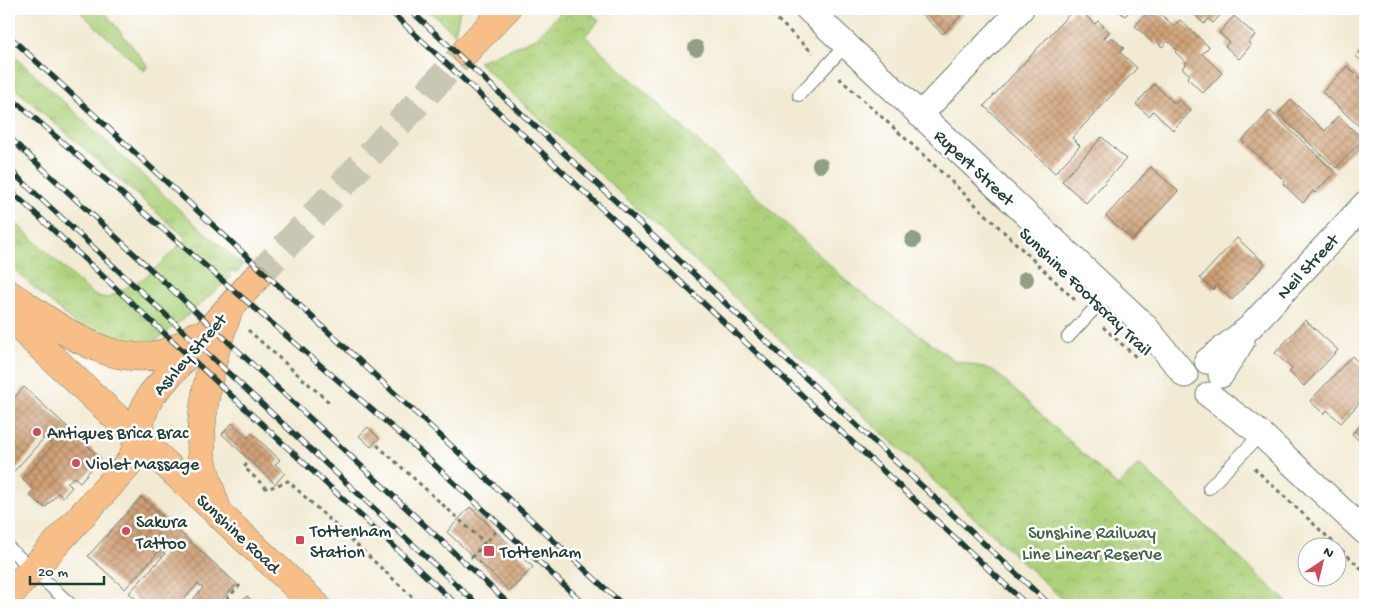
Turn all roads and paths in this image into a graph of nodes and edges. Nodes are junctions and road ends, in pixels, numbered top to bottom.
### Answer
1 (506, 9) edge
2 (766, 9) edge
3 (808, 9) edge
4 (1021, 9) edge
5 (846, 45) junction
6 (466, 51) tunnel mouth
7 (826, 65) junction
8 (799, 95) dead end
9 (920, 115) junction
10 (1365, 204) edge
11 (256, 278) tunnel mouth
12 (1109, 293) junction
13 (9, 294) edge
14 (236, 314) junction
15 (1089, 314) junction
16 (9, 317) edge
17 (1068, 337) dead end
18 (1140, 361) dead end
19 (1207, 375) junction
20 (331, 404) dead end
21 (1259, 432) junction
22 (139, 438) junction
23 (377, 445) dead end
24 (1240, 456) junction
25 (246, 464) dead end
26 (1210, 488) dead end
27 (219, 514) junction
28 (498, 530) dead end
29 (1365, 532) edge
30 (485, 543) junction
31 (9, 548) edge
32 (471, 558) dead end
33 (32, 570) junction
34 (1365, 572) edge
35 (240, 585) dead end
36 (9, 595) edge
37 (71, 605) edge
38 (222, 605) edge
39 (316, 605) edge
40 (421, 605) edge

1 - 6 main road
2 - 7 path, Sunshine Footscray Trail
3 - 5 street, Rupert Street
4 - 9 street
5 - 7 lane
5 - 9 street, Rupert Street
7 - 8 lane
7 - 15 path, Sunshine Footscray Trail
9 - 12 street, Rupert Street
10 - 19 street, Neil Street
11 - 14 main road, Ashley Street
12 - 15 lane
12 - 19 street, Rupert Street
13 - 14 main road
14 - 20 path
14 - 22 main road, Ashley Street
14 - 27 main road
15 - 17 lane
15 - 18 path, Sunshine Footscray Trail
16 - 22 main road, Sunshine Road
19 - 21 street, Rupert Street
21 - 24 lane
21 - 29 street, Rupert Street
22 - 27 main road, Sunshine Road
22 - 33 main road, Ashley Street
23 - 30 path
24 - 26 lane
24 - 34 path
25 - 40 path
27 - 39 main road, Sunshine Road
28 - 30 path
30 - 32 path
31 - 33 lane
33 - 36 main road, Ashley Street
33 - 37 lane
35 - 38 path

